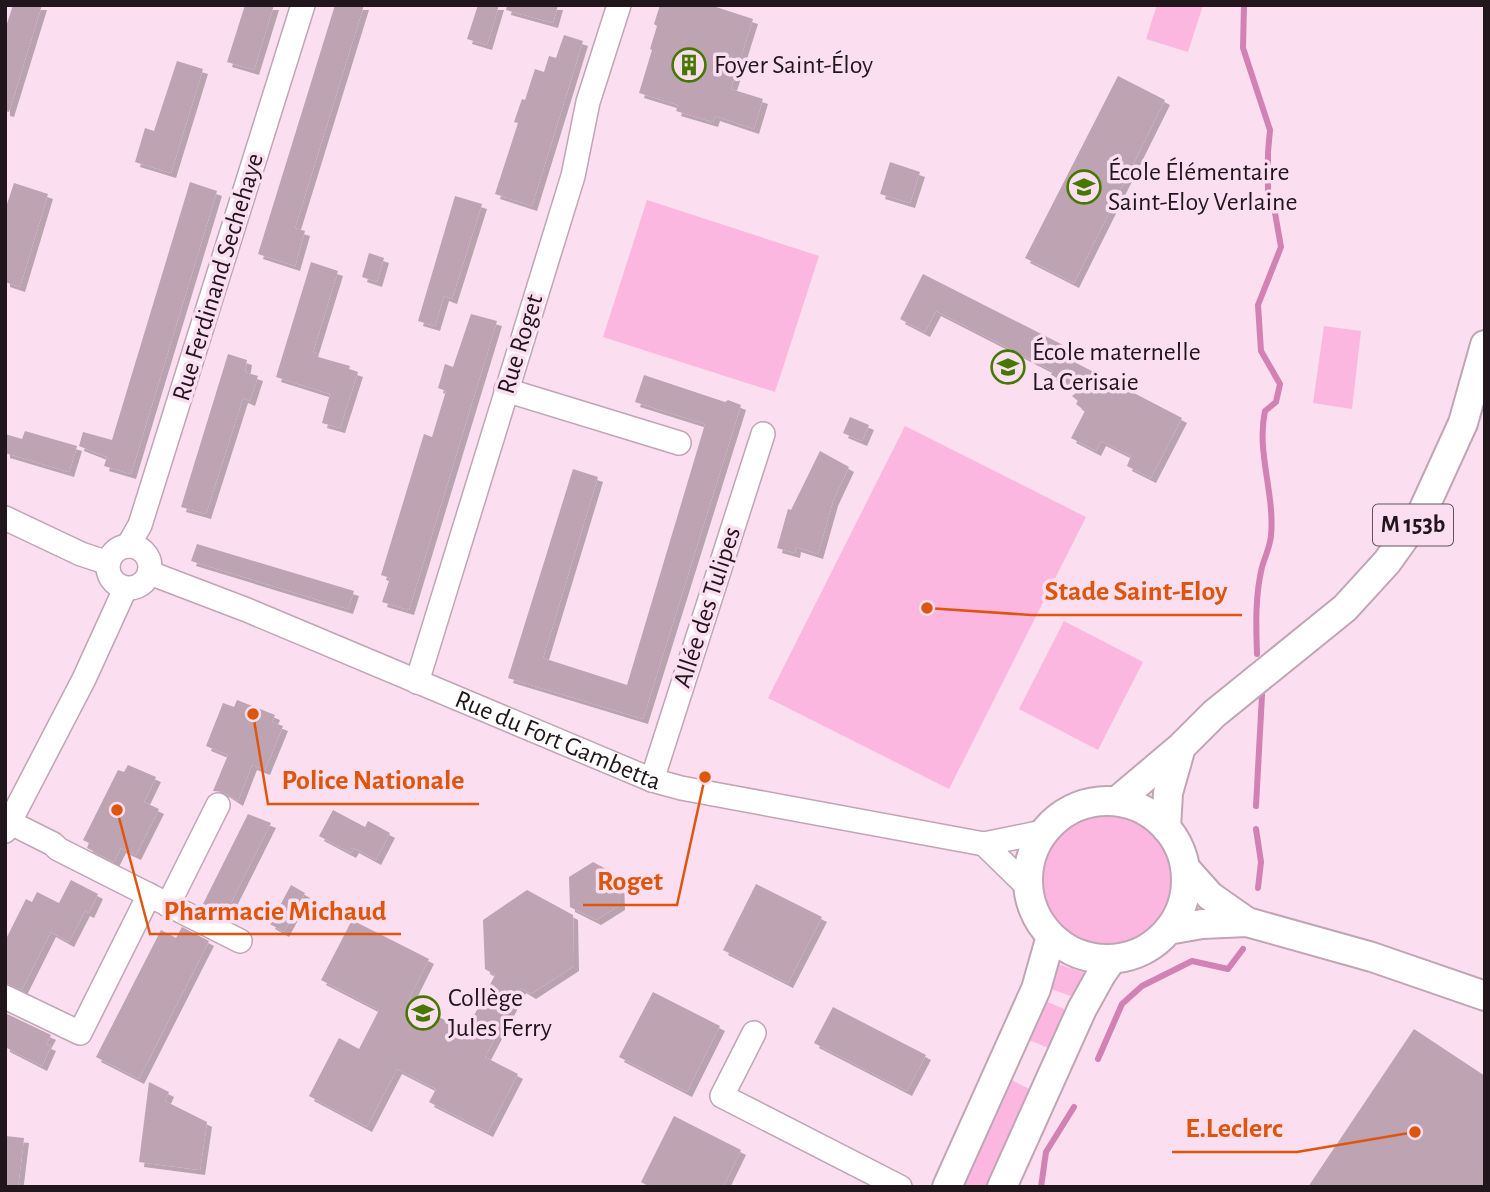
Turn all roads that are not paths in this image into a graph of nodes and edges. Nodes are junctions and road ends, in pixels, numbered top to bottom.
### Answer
1 (303, 5) edge
2 (619, 5) edge
3 (1485, 345) edge
4 (506, 390) junction
5 (763, 434) dead end
6 (679, 443) dead end
7 (5, 518) edge
8 (128, 546) junction
9 (108, 563) junction
10 (150, 573) junction
11 (125, 589) junction
12 (417, 682) junction
13 (1181, 747) junction
14 (652, 780) junction
15 (1117, 801) junction
16 (218, 805) dead end
17 (7, 824) edge
18 (1166, 828) junction
19 (1043, 832) junction
20 (984, 844) junction
21 (1185, 868) junction
22 (1028, 887) junction
23 (158, 900) junction
24 (1247, 922) junction
25 (1168, 930) junction
26 (1051, 936) junction
27 (240, 941) dead end
28 (1112, 959) junction
29 (1485, 996) edge
30 (5, 997) edge
31 (754, 1033) dead end
32 (900, 1187) edge
33 (947, 1187) edge
34 (1002, 1187) edge

1 - 8 street, Rue Ferdinand Sechehaye
2 - 4 street, Rue Roget
3 - 13 main road, M 153b
4 - 6 street
4 - 12 street, Rue Roget
5 - 14 street, Allée des Tulipes
7 - 9 street
8 - 9 street
8 - 10 street
9 - 11 street
10 - 11 street
10 - 12 street, Rue du Fort Gambetta
11 - 17 street
12 - 14 street, Rue du Fort Gambetta
13 - 15 main road, M 153b
13 - 18 main road, M 153b
14 - 20 street, Rue du Fort Gambetta
15 - 18 main road
15 - 19 main road
16 - 23 street
17 - 23 street
18 - 21 main road
19 - 20 street, Rue du Fort Gambetta
19 - 22 main road
20 - 22 street
21 - 24 main road
21 - 25 main road
22 - 26 main road
23 - 27 street
23 - 30 street
24 - 25 main road
24 - 29 main road
25 - 28 main road
26 - 28 main road
26 - 33 main road
28 - 34 main road
31 - 32 street

